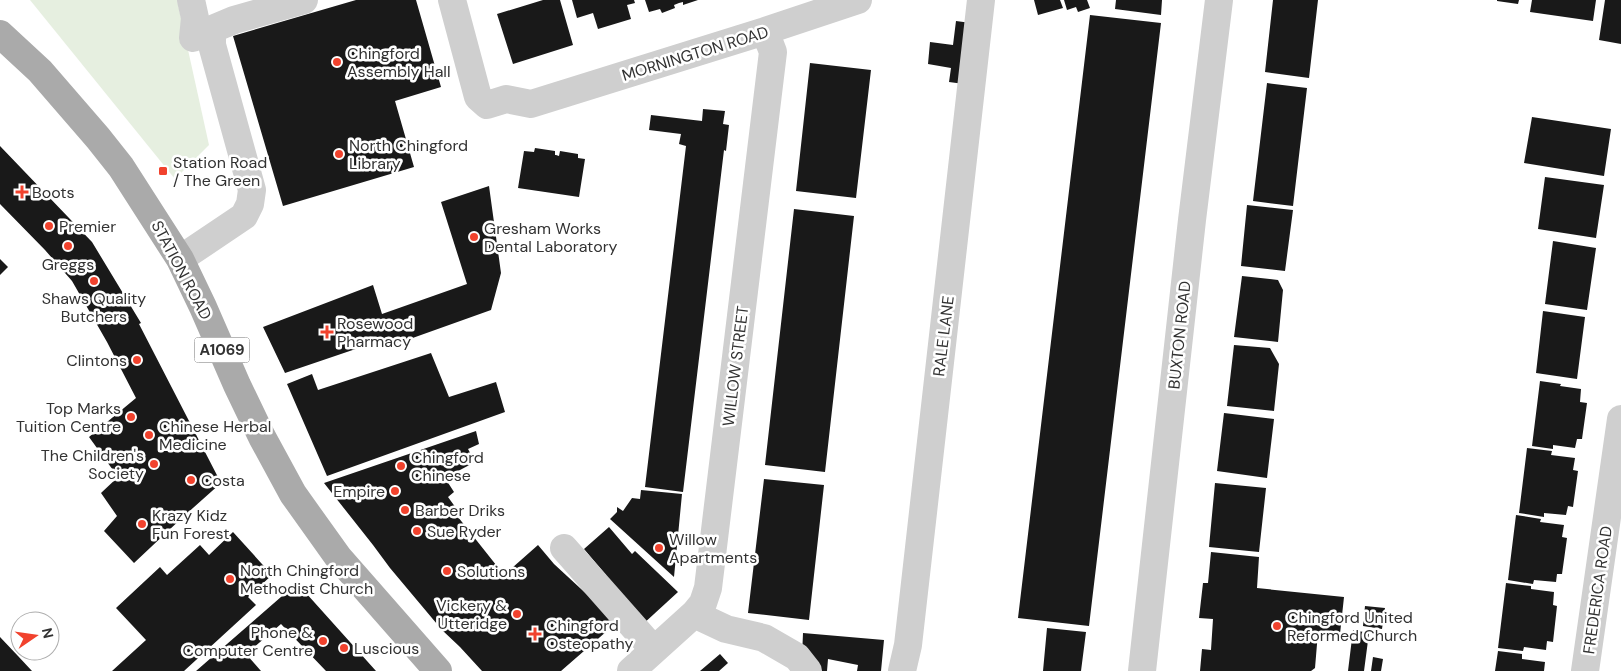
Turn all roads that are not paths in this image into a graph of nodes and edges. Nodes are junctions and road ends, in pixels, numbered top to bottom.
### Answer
1 (191, 0) edge
2 (304, 0) edge
3 (452, 0) edge
4 (858, 0) edge
5 (981, 0) edge
6 (1219, 0) edge
7 (765, 31) junction
8 (0, 34) edge
9 (193, 38) dead end
10 (180, 260) junction
11 (1621, 419) edge
12 (564, 548) dead end
13 (694, 614) junction
14 (654, 650) junction
15 (438, 671) edge
16 (631, 671) edge
17 (808, 671) edge
18 (902, 671) edge
19 (1142, 671) edge
20 (1585, 671) edge

1 - 9 street
2 - 10 street
3 - 7 street, MORNINGTON ROAD
4 - 7 street, MORNINGTON ROAD
5 - 18 street, RALE LANE
6 - 19 street, BUXTON ROAD
7 - 13 street, WILLOW STREET
8 - 10 main road, STATION ROAD / A1069
10 - 15 main road, STATION ROAD / A1069
11 - 20 street, FREDERICA ROAD
12 - 14 street
13 - 14 street, WILLOW STREET
13 - 17 street
14 - 16 street, WILLOW STREET

